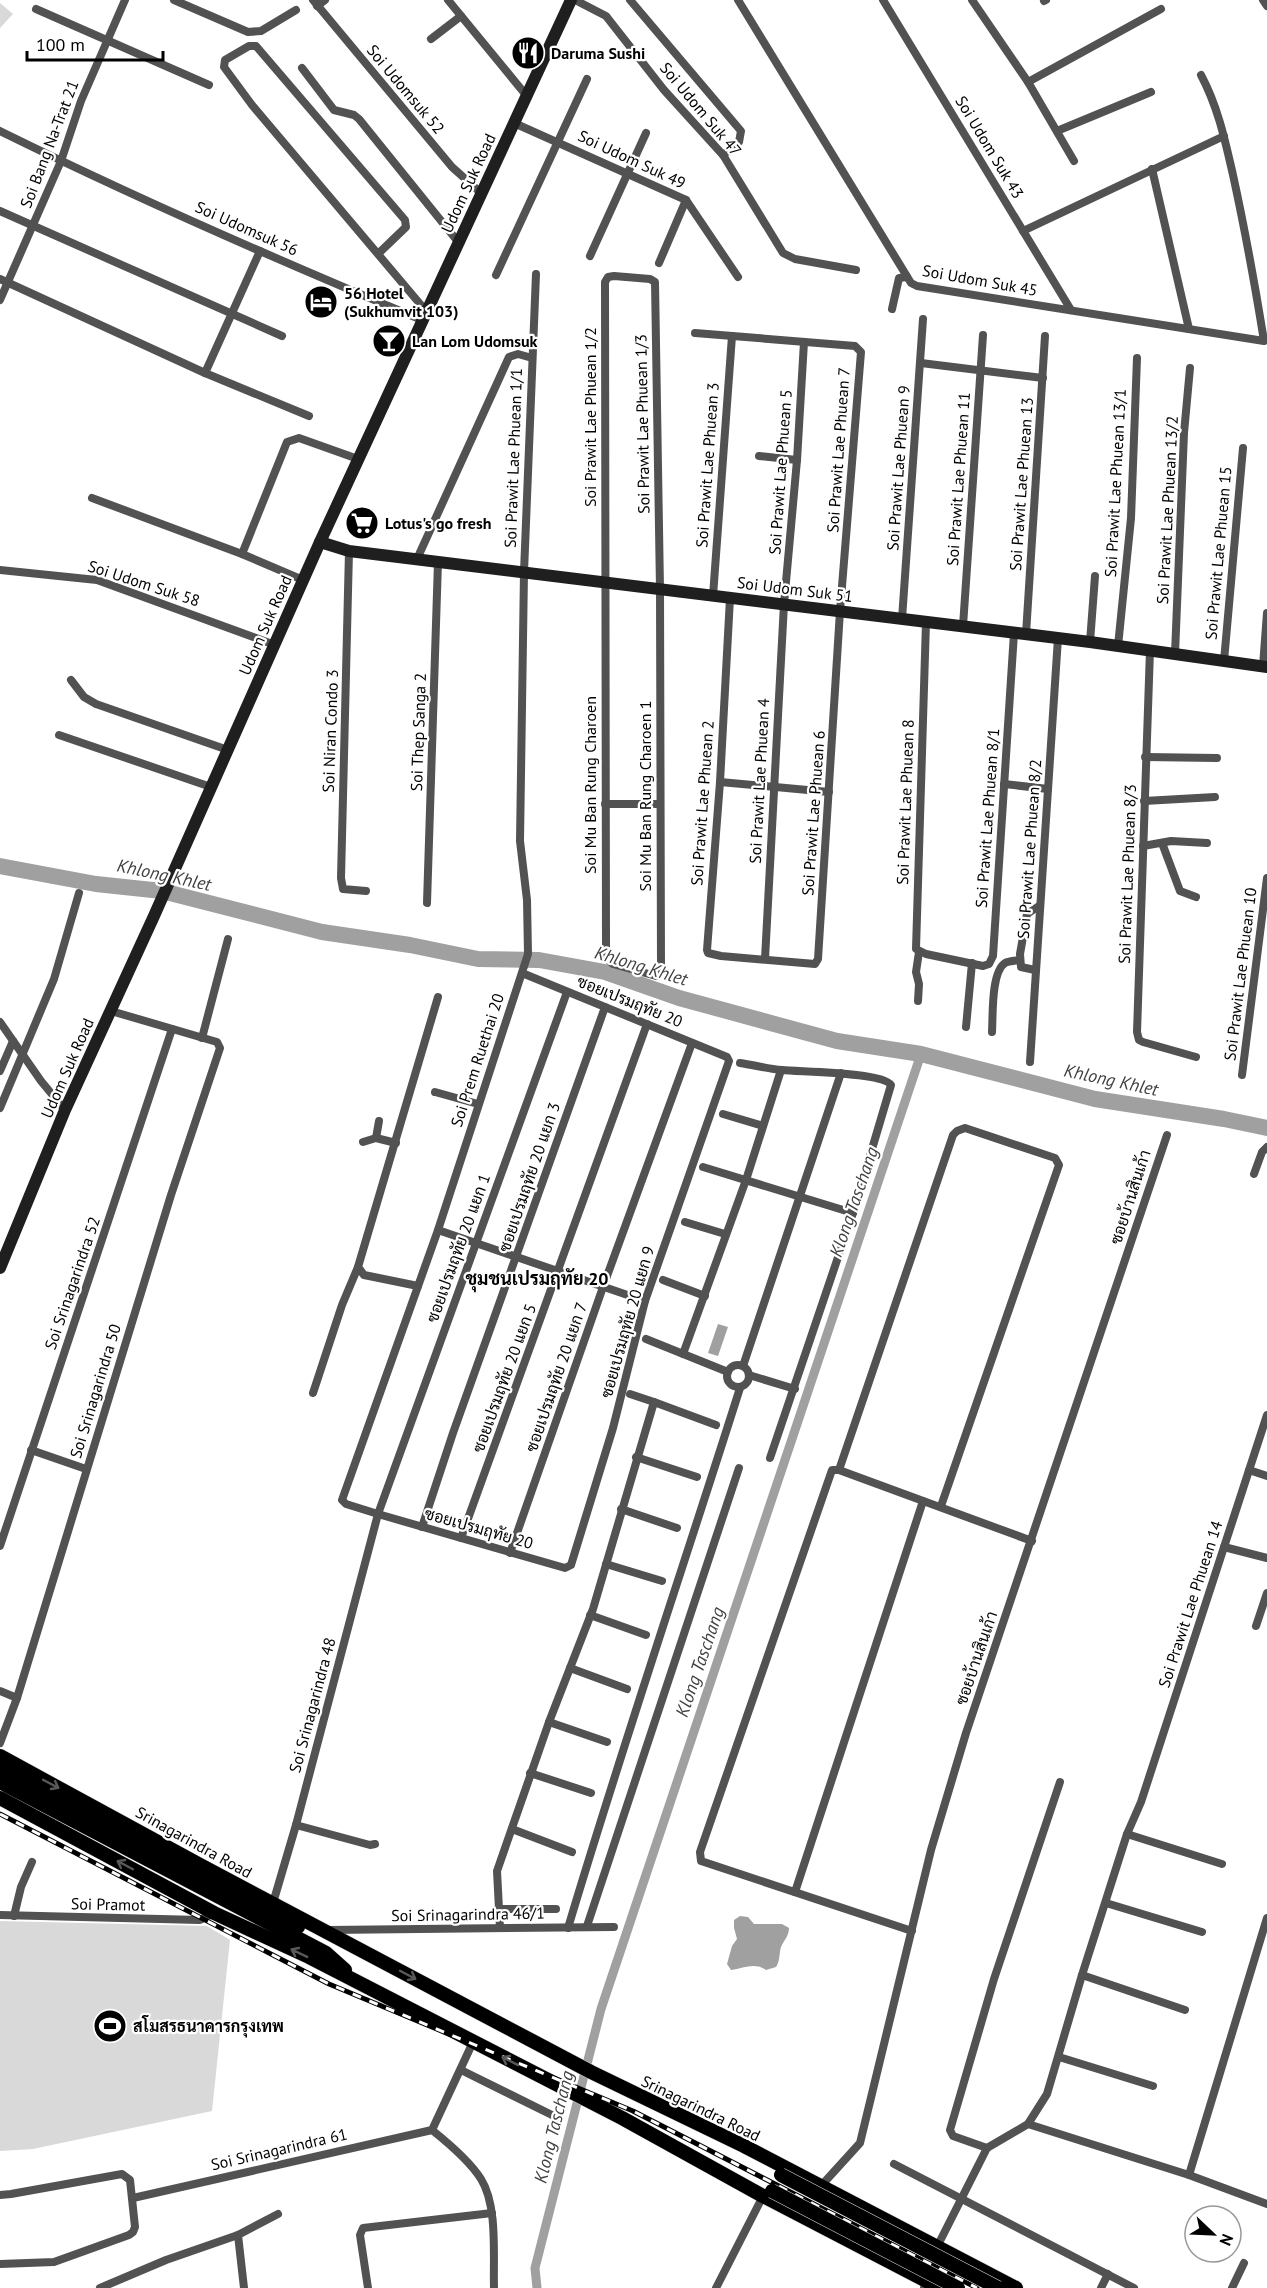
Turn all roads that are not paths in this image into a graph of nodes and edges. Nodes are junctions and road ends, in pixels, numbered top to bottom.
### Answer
1 (125, 0) edge
2 (174, 0) edge
3 (325, 0) edge
4 (448, 0) edge
5 (573, 0) edge
6 (630, 0) edge
7 (738, 0) edge
8 (883, 0) edge
9 (972, 0) edge
10 (1263, 0) edge
11 (315, 3) edge
12 (1267, 6) edge
13 (36, 9) dead end
14 (1161, 9) dead end
15 (296, 10) dead end
16 (461, 16) junction
17 (431, 39) dead end
18 (106, 40) junction
19 (302, 68) dead end
20 (1201, 75) dead end
21 (587, 79) dead end
22 (1028, 82) junction
23 (209, 85) dead end
24 (1151, 92) dead end
25 (526, 95) junction
26 (514, 123) junction
27 (0, 131) edge
28 (1057, 131) junction
29 (646, 133) dead end
30 (1224, 136) junction
31 (558, 142) junction
32 (723, 154) junction
33 (61, 161) junction
34 (1074, 161) dead end
35 (1152, 169) junction
36 (629, 174) junction
37 (481, 194) junction
38 (686, 200) junction
39 (0, 211) edge
40 (33, 226) junction
41 (1023, 231) junction
42 (459, 243) junction
43 (260, 251) junction
44 (378, 254) junction
45 (591, 256) dead end
46 (658, 263) dead end
47 (856, 270) dead end
48 (536, 274) dead end
49 (496, 275) dead end
50 (632, 277) joint
51 (738, 277) dead end
52 (903, 277) junction
53 (4, 281) edge
54 (0, 300) edge
55 (892, 309) dead end
56 (1071, 310) junction
57 (231, 314) junction
58 (424, 316) junction
59 (923, 320) dead end
60 (1189, 329) junction
61 (695, 333) dead end
62 (983, 335) dead end
63 (282, 336) dead end
64 (732, 336) junction
65 (1045, 336) dead end
66 (804, 342) junction
67 (532, 358) junction
68 (1137, 358) dead end
69 (921, 363) junction
70 (1190, 368) dead end
71 (981, 370) junction
72 (205, 373) junction
73 (1043, 378) junction
74 (309, 416) dead end
75 (1243, 448) dead end
76 (759, 456) dead end
77 (358, 459) junction
78 (797, 460) junction
79 (92, 498) dead end
80 (320, 542) junction
81 (349, 551) junction
82 (242, 554) junction
83 (417, 559) junction
84 (438, 562) junction
85 (0, 570) edge
86 (524, 572) junction
87 (1095, 576) dead end
88 (303, 580) junction
89 (605, 582) junction
90 (660, 589) junction
91 (713, 596) junction
92 (730, 598) junction
93 (784, 604) junction
94 (840, 611) junction
95 (1267, 613) edge
96 (902, 619) junction
97 (926, 622) junction
98 (963, 626) junction
99 (1020, 633) junction
100 (1058, 638) junction
101 (1089, 642) junction
102 (274, 645) junction
103 (1118, 646) junction
104 (1150, 650) junction
105 (1175, 654) junction
106 (1224, 661) junction
107 (1265, 667) edge
108 (70, 680) dead end
109 (59, 735) dead end
110 (228, 750) junction
111 (1146, 757) junction
112 (1217, 758) dead end
113 (720, 782) junction
114 (1004, 784) junction
115 (211, 787) junction
116 (774, 787) junction
117 (1048, 789) junction
118 (829, 792) junction
119 (1215, 797) dead end
120 (1144, 801) junction
121 (605, 804) junction
122 (659, 804) junction
123 (1162, 843) junction
124 (1207, 843) dead end
125 (1143, 846) junction
126 (1267, 878) edge
127 (366, 891) dead end
128 (79, 893) dead end
129 (1196, 897) dead end
130 (427, 903) dead end
131 (1039, 906) junction
132 (228, 939) dead end
133 (919, 952) junction
134 (765, 959) junction
135 (1019, 960) junction
136 (972, 963) junction
137 (633, 970) joint
138 (1035, 970) junction
139 (522, 973) junction
140 (567, 992) junction
141 (438, 997) dead end
142 (918, 1001) dead end
143 (605, 1007) junction
144 (111, 1011) junction
145 (0, 1022) edge
146 (647, 1024) junction
147 (966, 1027) dead end
148 (172, 1029) junction
149 (992, 1032) dead end
150 (202, 1038) junction
151 (13, 1041) junction
152 (692, 1043) junction
153 (23, 1056) junction
154 (727, 1057) joint
155 (1196, 1057) dead end
156 (1030, 1062) dead end
157 (740, 1063) dead end
158 (781, 1070) junction
159 (0, 1071) edge
160 (841, 1073) junction
161 (1242, 1075) dead end
162 (435, 1092) dead end
163 (478, 1104) junction
164 (0, 1108) edge
165 (65, 1110) junction
166 (723, 1114) dead end
167 (379, 1121) dead end
168 (763, 1126) junction
169 (1167, 1135) dead end
170 (376, 1138) junction
171 (363, 1142) dead end
172 (396, 1143) junction
173 (1267, 1147) edge
174 (703, 1167) dead end
175 (1254, 1174) dead end
176 (746, 1180) junction
177 (800, 1197) junction
178 (853, 1213) junction
179 (685, 1222) dead end
180 (438, 1230) junction
181 (725, 1234) junction
182 (476, 1243) junction
183 (517, 1257) junction
184 (358, 1267) junction
185 (0, 1268) edge
186 (559, 1271) junction
187 (663, 1280) dead end
188 (418, 1286) junction
189 (603, 1287) junction
190 (705, 1296) junction
191 (645, 1301) junction
192 (646, 1339) dead end
193 (683, 1354) junction
194 (742, 1366) junction
195 (728, 1372) junction
196 (749, 1375) junction
197 (740, 1388) junction
198 (795, 1389) junction
199 (313, 1393) dead end
200 (630, 1394) dead end
201 (654, 1402) junction
202 (1267, 1415) edge
203 (716, 1425) dead end
204 (31, 1450) junction
205 (636, 1457) junction
206 (770, 1458) dead end
207 (739, 1468) dead end
208 (86, 1469) junction
209 (839, 1470) junction
210 (1249, 1470) junction
211 (1267, 1476) edge
212 (697, 1478) dead end
213 (923, 1502) junction
214 (941, 1506) junction
215 (621, 1509) junction
216 (378, 1514) junction
217 (422, 1527) junction
218 (677, 1528) dead end
219 (461, 1539) junction
220 (1032, 1541) junction
221 (0, 1546) edge
222 (1224, 1546) junction
223 (510, 1552) junction
224 (1267, 1558) edge
225 (571, 1564) joint
226 (606, 1564) junction
227 (662, 1581) dead end
228 (1267, 1593) edge
229 (590, 1616) junction
230 (1256, 1626) dead end
231 (646, 1635) dead end
232 (570, 1668) junction
233 (627, 1689) dead end
234 (0, 1691) edge
235 (17, 1698) junction
236 (549, 1722) junction
237 (607, 1742) dead end
238 (0, 1743) edge
239 (0, 1756) edge
240 (0, 1770) edge
241 (530, 1773) junction
242 (0, 1782) edge
243 (1060, 1782) dead end
244 (591, 1793) dead end
245 (0, 1798) edge
246 (296, 1825) junction
247 (512, 1829) junction
248 (1127, 1834) junction
249 (375, 1844) dead end
250 (572, 1852) dead end
251 (32, 1863) dead end
252 (1222, 1864) dead end
253 (795, 1892) junction
254 (273, 1903) junction
255 (1106, 1903) junction
256 (498, 1909) junction
257 (556, 1909) dead end
258 (214, 1913) junction
259 (0, 1915) edge
260 (14, 1916) junction
261 (1267, 1918) edge
262 (587, 1926) junction
263 (614, 1927) dead end
264 (500, 1928) junction
265 (568, 1928) junction
266 (322, 1930) junction
267 (912, 1931) junction
268 (1202, 1932) dead end
269 (373, 1957) junction
270 (1082, 1975) junction
271 (360, 1983) junction
272 (1185, 2010) dead end
273 (473, 2042) junction
274 (1059, 2057) junction
275 (461, 2070) junction
276 (1153, 2086) dead end
277 (632, 2093) junction
278 (556, 2116) dead end
279 (1028, 2124) junction
280 (432, 2130) junction
281 (986, 2151) junction
282 (894, 2164) dead end
283 (1189, 2175) junction
284 (825, 2189) junction
285 (768, 2193) junction
286 (0, 2194) edge
287 (133, 2198) junction
288 (962, 2199) junction
289 (1267, 2204) edge
290 (492, 2213) junction
291 (278, 2214) dead end
292 (813, 2222) junction
293 (238, 2235) junction
294 (937, 2247) junction
295 (0, 2264) edge
296 (1245, 2264) dead end
297 (1108, 2274) junction
298 (925, 2284) edge
299 (100, 2288) edge
300 (244, 2288) edge
301 (368, 2288) edge
302 (494, 2288) edge
303 (716, 2288) edge
304 (940, 2288) edge
305 (958, 2288) edge
306 (998, 2288) edge
307 (1016, 2288) edge
308 (1101, 2288) edge
309 (1134, 2288) edge
310 (1232, 2288) edge

1 - 18 street, Soi Bang Na-Trat 21
2 - 15 street
3 - 11 street
4 - 16 street
5 - 25 main road, Udom Suk Road
5 - 32 street, Soi Udom Suk 47
6 - 32 street
7 - 52 street, Soi Udom Suk 45
8 - 41 street, Soi Udom Suk 43
9 - 22 street
10 - 12 street
11 - 37 street, Soi Udomsuk 52
13 - 18 street
14 - 22 street
16 - 17 street
16 - 25 street
18 - 23 street
18 - 33 street, Soi Bang Na-Trat 21
19 - 42 street
20 - 30 street
21 - 31 street
22 - 28 street
24 - 28 street
25 - 26 main road, Udom Suk Road
26 - 31 street, Soi Udom Suk 49
26 - 37 main road, Udom Suk Road
27 - 33 street, Soi Udomsuk 56
28 - 34 street
29 - 36 street
30 - 35 street
30 - 60 street, Soi Udom Suk 45
31 - 36 street, Soi Udom Suk 49
31 - 49 street
32 - 47 street, Soi Udom Suk 47
33 - 40 street, Soi Bang Na-Trat 21
33 - 43 street, Soi Udomsuk 56
35 - 41 street
35 - 60 street
36 - 38 street, Soi Udom Suk 49
36 - 45 street
37 - 42 main road, Udom Suk Road
38 - 46 street
38 - 51 street, Soi Udom Suk 49
39 - 40 street
40 - 53 street, Soi Bang Na-Trat 21
40 - 57 street
41 - 56 street, Soi Udom Suk 43
42 - 58 main road, Udom Suk Road
43 - 57 street
43 - 58 street, Soi Udomsuk 56
44 - 44 street
44 - 58 street
48 - 67 street, Soi Prawit Lae Phuean 1/1
50 - 89 street, Soi Prawit Lae Phuean 1/2
50 - 90 street, Soi Prawit Lae Phuean 1/3
52 - 55 street
52 - 56 street, Soi Udom Suk 45
53 - 54 street, Soi Bang Na-Trat 21
53 - 72 street
56 - 60 street, Soi Udom Suk 45
57 - 63 street
57 - 72 street
58 - 77 main road, Udom Suk Road
59 - 69 street, Soi Prawit Lae Phuean 9
61 - 64 street, Soi Prawit Lae Phuean 7
62 - 71 street, Soi Prawit Lae Phuean 11
64 - 66 street, Soi Prawit Lae Phuean 7
64 - 91 street, Soi Prawit Lae Phuean 3
65 - 73 street, Soi Prawit Lae Phuean 13
66 - 78 street, Soi Prawit Lae Phuean 5
66 - 94 street, Soi Prawit Lae Phuean 7
67 - 83 street
67 - 86 street, Soi Prawit Lae Phuean 1/1
68 - 103 street, Soi Prawit Lae Phuean 13/1
69 - 71 street
69 - 96 street, Soi Prawit Lae Phuean 9
70 - 105 street, Soi Prawit Lae Phuean 13/2
71 - 73 street
71 - 98 street, Soi Prawit Lae Phuean 11
72 - 74 street
73 - 99 street, Soi Prawit Lae Phuean 13
75 - 106 street, Soi Prawit Lae Phuean 15
76 - 78 street
77 - 80 main road, Udom Suk Road
77 - 82 street
78 - 93 street, Soi Prawit Lae Phuean 5
79 - 82 street
80 - 81 main road, Soi Udom Suk 51
80 - 88 main road, Udom Suk Road
81 - 83 main road, Soi Udom Suk 51
81 - 127 street, Soi Niran Condo 3
82 - 88 street
83 - 84 main road, Soi Udom Suk 51
84 - 86 main road, Soi Udom Suk 51
84 - 130 street, Soi Thep Sanga 2
85 - 102 street, Soi Udom Suk 58
86 - 89 main road, Soi Udom Suk 51
86 - 139 street, Soi Prem Ruethai 20
87 - 101 street
88 - 102 main road, Udom Suk Road
89 - 90 main road, Soi Udom Suk 51
89 - 121 street, Soi Mu Ban Rung Charoen
90 - 91 main road, Soi Udom Suk 51
90 - 122 street, Soi Mu Ban Rung Charoen 1
91 - 92 main road, Soi Udom Suk 51
92 - 93 main road, Soi Udom Suk 51
92 - 113 street, Soi Prawit Lae Phuean 2
93 - 94 main road, Soi Udom Suk 51
93 - 116 street, Soi Prawit Lae Phuean 4
94 - 96 main road, Soi Udom Suk 51
94 - 118 street, Soi Prawit Lae Phuean 6
95 - 107 street
96 - 97 main road, Soi Udom Suk 51
97 - 98 main road, Soi Udom Suk 51
97 - 133 street, Soi Prawit Lae Phuean 8
98 - 99 main road, Soi Udom Suk 51
99 - 100 main road, Soi Udom Suk 51
99 - 114 street, Soi Prawit Lae Phuean 8/1
100 - 101 main road, Soi Udom Suk 51
100 - 117 street, Soi Prawit Lae Phuean 8/2
101 - 103 main road, Soi Udom Suk 51
102 - 110 main road, Udom Suk Road
103 - 104 main road, Soi Udom Suk 51
104 - 105 main road, Soi Udom Suk 51
104 - 111 street, Soi Prawit Lae Phuean 8/3
105 - 106 main road, Soi Udom Suk 51
106 - 107 main road, Soi Udom Suk 51
108 - 110 street
109 - 115 street
110 - 115 main road, Udom Suk Road
111 - 112 street
111 - 120 street, Soi Prawit Lae Phuean 8/3
113 - 116 street
113 - 134 street, Soi Prawit Lae Phuean 2
114 - 117 street
114 - 136 street, Soi Prawit Lae Phuean 8/1
115 - 144 main road, Udom Suk Road
116 - 118 street
116 - 134 street, Soi Prawit Lae Phuean 4
117 - 131 street, Soi Prawit Lae Phuean 8/2
118 - 134 street, Soi Prawit Lae Phuean 6
119 - 120 street
120 - 125 street, Soi Prawit Lae Phuean 8/3
121 - 122 street
121 - 137 street, Soi Mu Ban Rung Charoen
122 - 137 street, Soi Mu Ban Rung Charoen 1
123 - 124 street
123 - 125 street
123 - 129 street
125 - 155 street, Soi Prawit Lae Phuean 8/3
126 - 161 street, Soi Prawit Lae Phuean 10
128 - 153 street
131 - 135 street
131 - 138 street, Soi Prawit Lae Phuean 8/2
132 - 150 street
133 - 136 street
133 - 142 street, Soi Prawit Lae Phuean 8
135 - 138 street
135 - 149 street
136 - 147 street
138 - 156 street, Soi Prawit Lae Phuean 8/2
139 - 140 street, ซอยเปรมฤทัย 20
139 - 163 street, Soi Prem Ruethai 20
140 - 143 street, ซอยเปรมฤทัย 20
140 - 182 street, ซอยเปรมฤทัย 20 แยก 1
141 - 172 street
143 - 146 street, ซอยเปรมฤทัย 20
143 - 183 street, ซอยเปรมฤทัย 20 แยก 3
144 - 148 street
144 - 165 main road, Udom Suk Road
145 - 151 street
146 - 152 street, ซอยเปรมฤทัย 20
146 - 186 street, ซอยเปรมฤทัย 20 แยก 5
148 - 150 street
148 - 204 street, Soi Srinagarindra 52
150 - 208 street, Soi Srinagarindra 50
151 - 153 street
151 - 159 street
152 - 154 street, ซอยเปรมฤทัย 20
152 - 189 street, ซอยเปรมฤทัย 20 แยก 7
153 - 164 street
153 - 165 street
154 - 191 street, ซอยเปรมฤทัย 20 แยก 9
157 - 158 street
158 - 160 street
158 - 168 street
160 - 177 street
160 - 178 street
162 - 163 street
163 - 180 street, Soi Prem Ruethai 20
165 - 185 main road, Udom Suk Road
166 - 168 street
167 - 170 street
168 - 176 street
169 - 220 street, ซอยบ้านสินเก้า
170 - 171 street
170 - 172 street
172 - 184 street
173 - 175 street
174 - 176 street
176 - 177 street
176 - 181 street
177 - 178 street
177 - 194 street
178 - 198 street
179 - 181 street
180 - 182 street
180 - 188 street, Soi Prem Ruethai 20
181 - 190 street
182 - 183 street
182 - 216 street, ซอยเปรมฤทัย 20 แยก 1
183 - 186 street
183 - 217 street, ซอยเปรมฤทัย 20 แยก 3
184 - 188 street
184 - 199 street
186 - 189 street
186 - 219 street, ซอยเปรมฤทัย 20 แยก 5
187 - 190 street
188 - 216 street, Soi Prem Ruethai 20
189 - 191 street
189 - 223 street, ซอยเปรมฤทัย 20 แยก 7
190 - 193 street
191 - 225 street, ซอยเปรมฤทัย 20 แยก 9
192 - 193 street
193 - 195 street
194 - 195 street
194 - 196 street
195 - 197 street
196 - 197 street
196 - 198 street
197 - 265 street
198 - 206 street
200 - 201 street
201 - 203 street
201 - 205 street
202 - 210 street, Soi Prawit Lae Phuean 14
204 - 208 street
204 - 221 street, Soi Srinagarindra 52
205 - 212 street
205 - 215 street
207 - 262 street
208 - 235 street, Soi Srinagarindra 50
209 - 213 street
209 - 214 street
209 - 253 street
210 - 211 street
210 - 222 street, Soi Prawit Lae Phuean 14
213 - 214 street
213 - 253 street
214 - 220 street
215 - 218 street
215 - 226 street
216 - 217 street, ซอยเปรมฤทัย 20
216 - 246 street, Soi Srinagarindra 48
217 - 219 street, ซอยเปรมฤทัย 20
219 - 223 street, ซอยเปรมฤทัย 20
220 - 267 street, ซอยบ้านสินเก้า
222 - 224 street
222 - 248 street, Soi Prawit Lae Phuean 14
223 - 225 street, ซอยเปรมฤทัย 20
226 - 227 street
226 - 229 street
228 - 230 street
229 - 231 street
229 - 232 street
232 - 233 street
232 - 236 street
234 - 235 street
235 - 238 street, Soi Srinagarindra 50
236 - 237 street
236 - 241 street
239 -> 254 main road, Srinagarindra Road
240 - 269 main road, Srinagarindra Road
241 - 244 street
241 - 247 street
242 - 271 main road
243 - 281 street
258 -> 245 main road
246 - 249 street
246 - 254 street, Soi Srinagarindra 48
247 - 250 street
247 - 256 street
248 - 252 street
248 - 255 street, Soi Prawit Lae Phuean 14
251 - 260 street
253 - 267 street
254 - 266 main road, Srinagarindra Road
255 - 268 street
255 - 270 street, Soi Prawit Lae Phuean 14
256 - 257 street
256 - 264 street
258 - 260 street, Soi Pramot
271 -> 258 main road
259 - 260 street, Soi Pramot
261 - 283 street
262 - 263 street, Soi Srinagarindra 46/1
262 - 265 street, Soi Srinagarindra 46/1
264 - 265 street, Soi Srinagarindra 46/1
264 - 266 street, Soi Srinagarindra 46/1
266 - 269 main road, Srinagarindra Road
267 - 284 street, ซอยบ้านสินเก้า
269 -> 277 main road, Srinagarindra Road
270 - 272 street
270 - 274 street, Soi Prawit Lae Phuean 14
271 - 273 main road
273 - 275 street
285 -> 273 main road
274 - 276 street
274 - 279 street, Soi Prawit Lae Phuean 14
275 - 278 street
275 - 280 street
277 - 284 main road, Srinagarindra Road
277 - 306 main road, bridge
279 - 281 street
279 - 283 street
280 - 287 street, Soi Srinagarindra 61
280 - 290 street
281 - 288 street
282 - 288 street
283 - 289 street
284 - 292 main road
284 - 294 main road, Srinagarindra Road
285 - 292 main road
285 - 303 street
285 - 305 main road, bridge
286 - 287 street
287 - 295 street
288 - 294 street
288 - 297 street
290 - 301 street
290 - 302 street
291 - 293 street
292 - 298 main road
293 - 299 street
293 - 300 street
294 - 298 street
294 - 307 main road, Srinagarindra Road
296 - 310 street
297 - 308 street
297 - 309 street
298 - 304 main road

